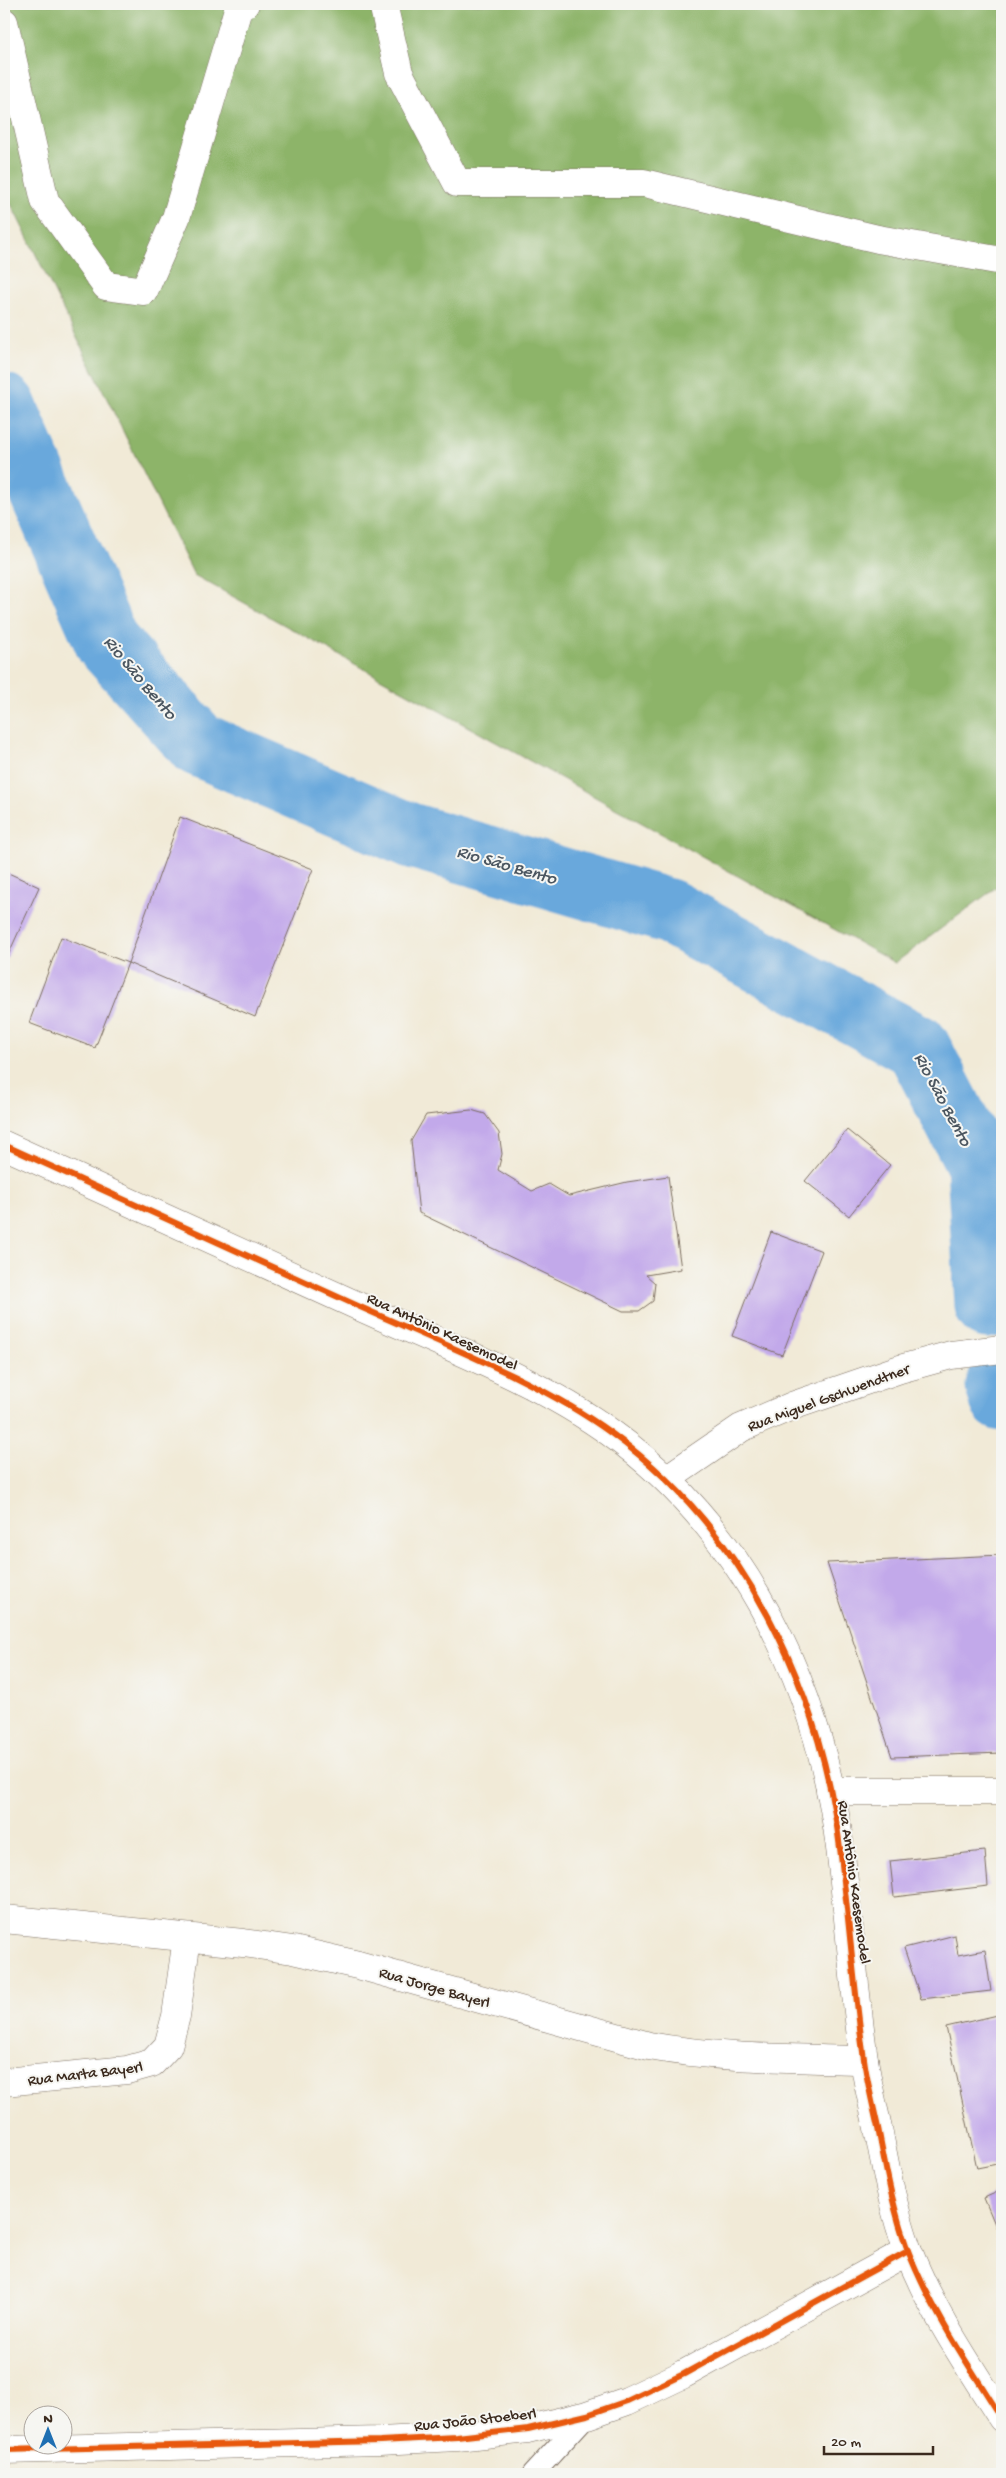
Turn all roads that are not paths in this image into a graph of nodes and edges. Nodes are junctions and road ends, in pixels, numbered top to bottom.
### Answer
1 (245, 4) edge
2 (383, 4) edge
3 (4, 22) edge
4 (1002, 261) edge
5 (4, 1145) edge
6 (1002, 1349) edge
7 (668, 1478) junction
8 (830, 1791) junction
9 (1002, 1791) edge
10 (4, 1919) edge
11 (187, 1938) junction
12 (864, 2060) junction
13 (4, 2082) edge
14 (908, 2251) junction
15 (587, 2415) junction
16 (1002, 2418) edge
17 (4, 2450) edge
18 (533, 2474) edge

1 - 3 street
2 - 4 street
5 - 7 street, Rua Antônio Kaesemodel
6 - 7 street, Rua Miguel Gschwendtner
7 - 8 street, Rua Antônio Kaesemodel
8 - 9 street
8 - 12 street, Rua Antônio Kaesemodel
10 - 11 street, Rua Jorge Bayerl
11 - 12 street, Rua Jorge Bayerl
11 - 13 street, Rua Marta Bayerl
12 - 14 street, Rua Antônio Kaesemodel
14 - 15 street, Rua João Stoeberl
14 - 16 street, Rua Antônio Kaesemodel
15 - 17 street, Rua João Stoeberl
15 - 18 lane

